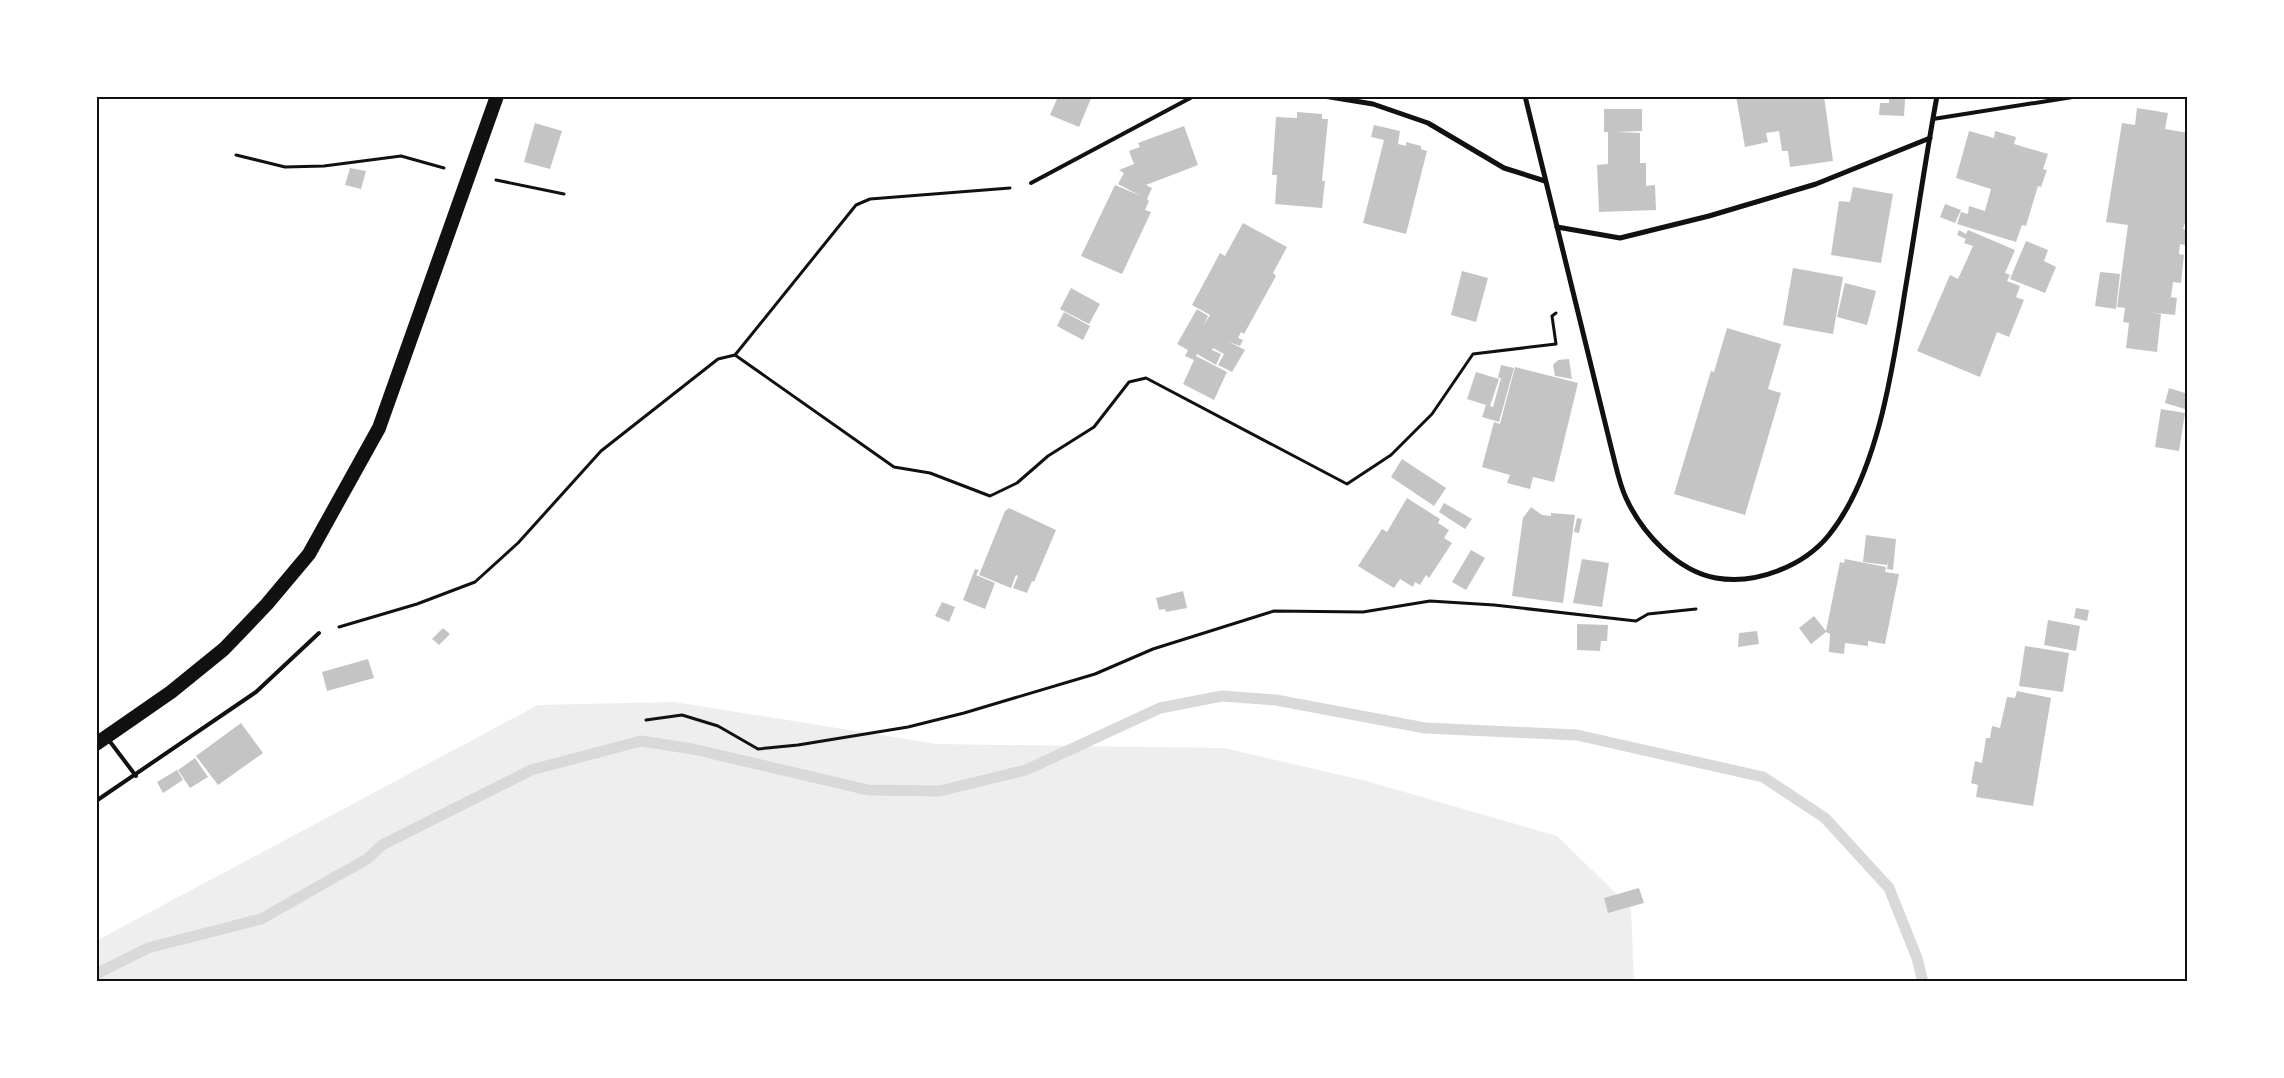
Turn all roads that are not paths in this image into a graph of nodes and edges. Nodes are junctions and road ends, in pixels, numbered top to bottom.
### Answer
1 (497, 96) edge
2 (1194, 96) edge
3 (1324, 96) edge
4 (1525, 96) edge
5 (1937, 96) edge
6 (2080, 96) edge
7 (1933, 119) junction
8 (1930, 138) junction
9 (1545, 181) junction
10 (1031, 183) road end
11 (1557, 227) junction
12 (319, 633) road end
13 (101, 740) edge
14 (136, 776) junction
15 (96, 801) edge

1 - 13 highway
2 - 10 lane
3 - 9 street
4 - 9 street
5 - 7 street
6 - 7 lane
7 - 8 street
8 - 11 street
8 - 11 street
9 - 11 street
12 - 14 lane
13 - 14 lane
14 - 15 lane

